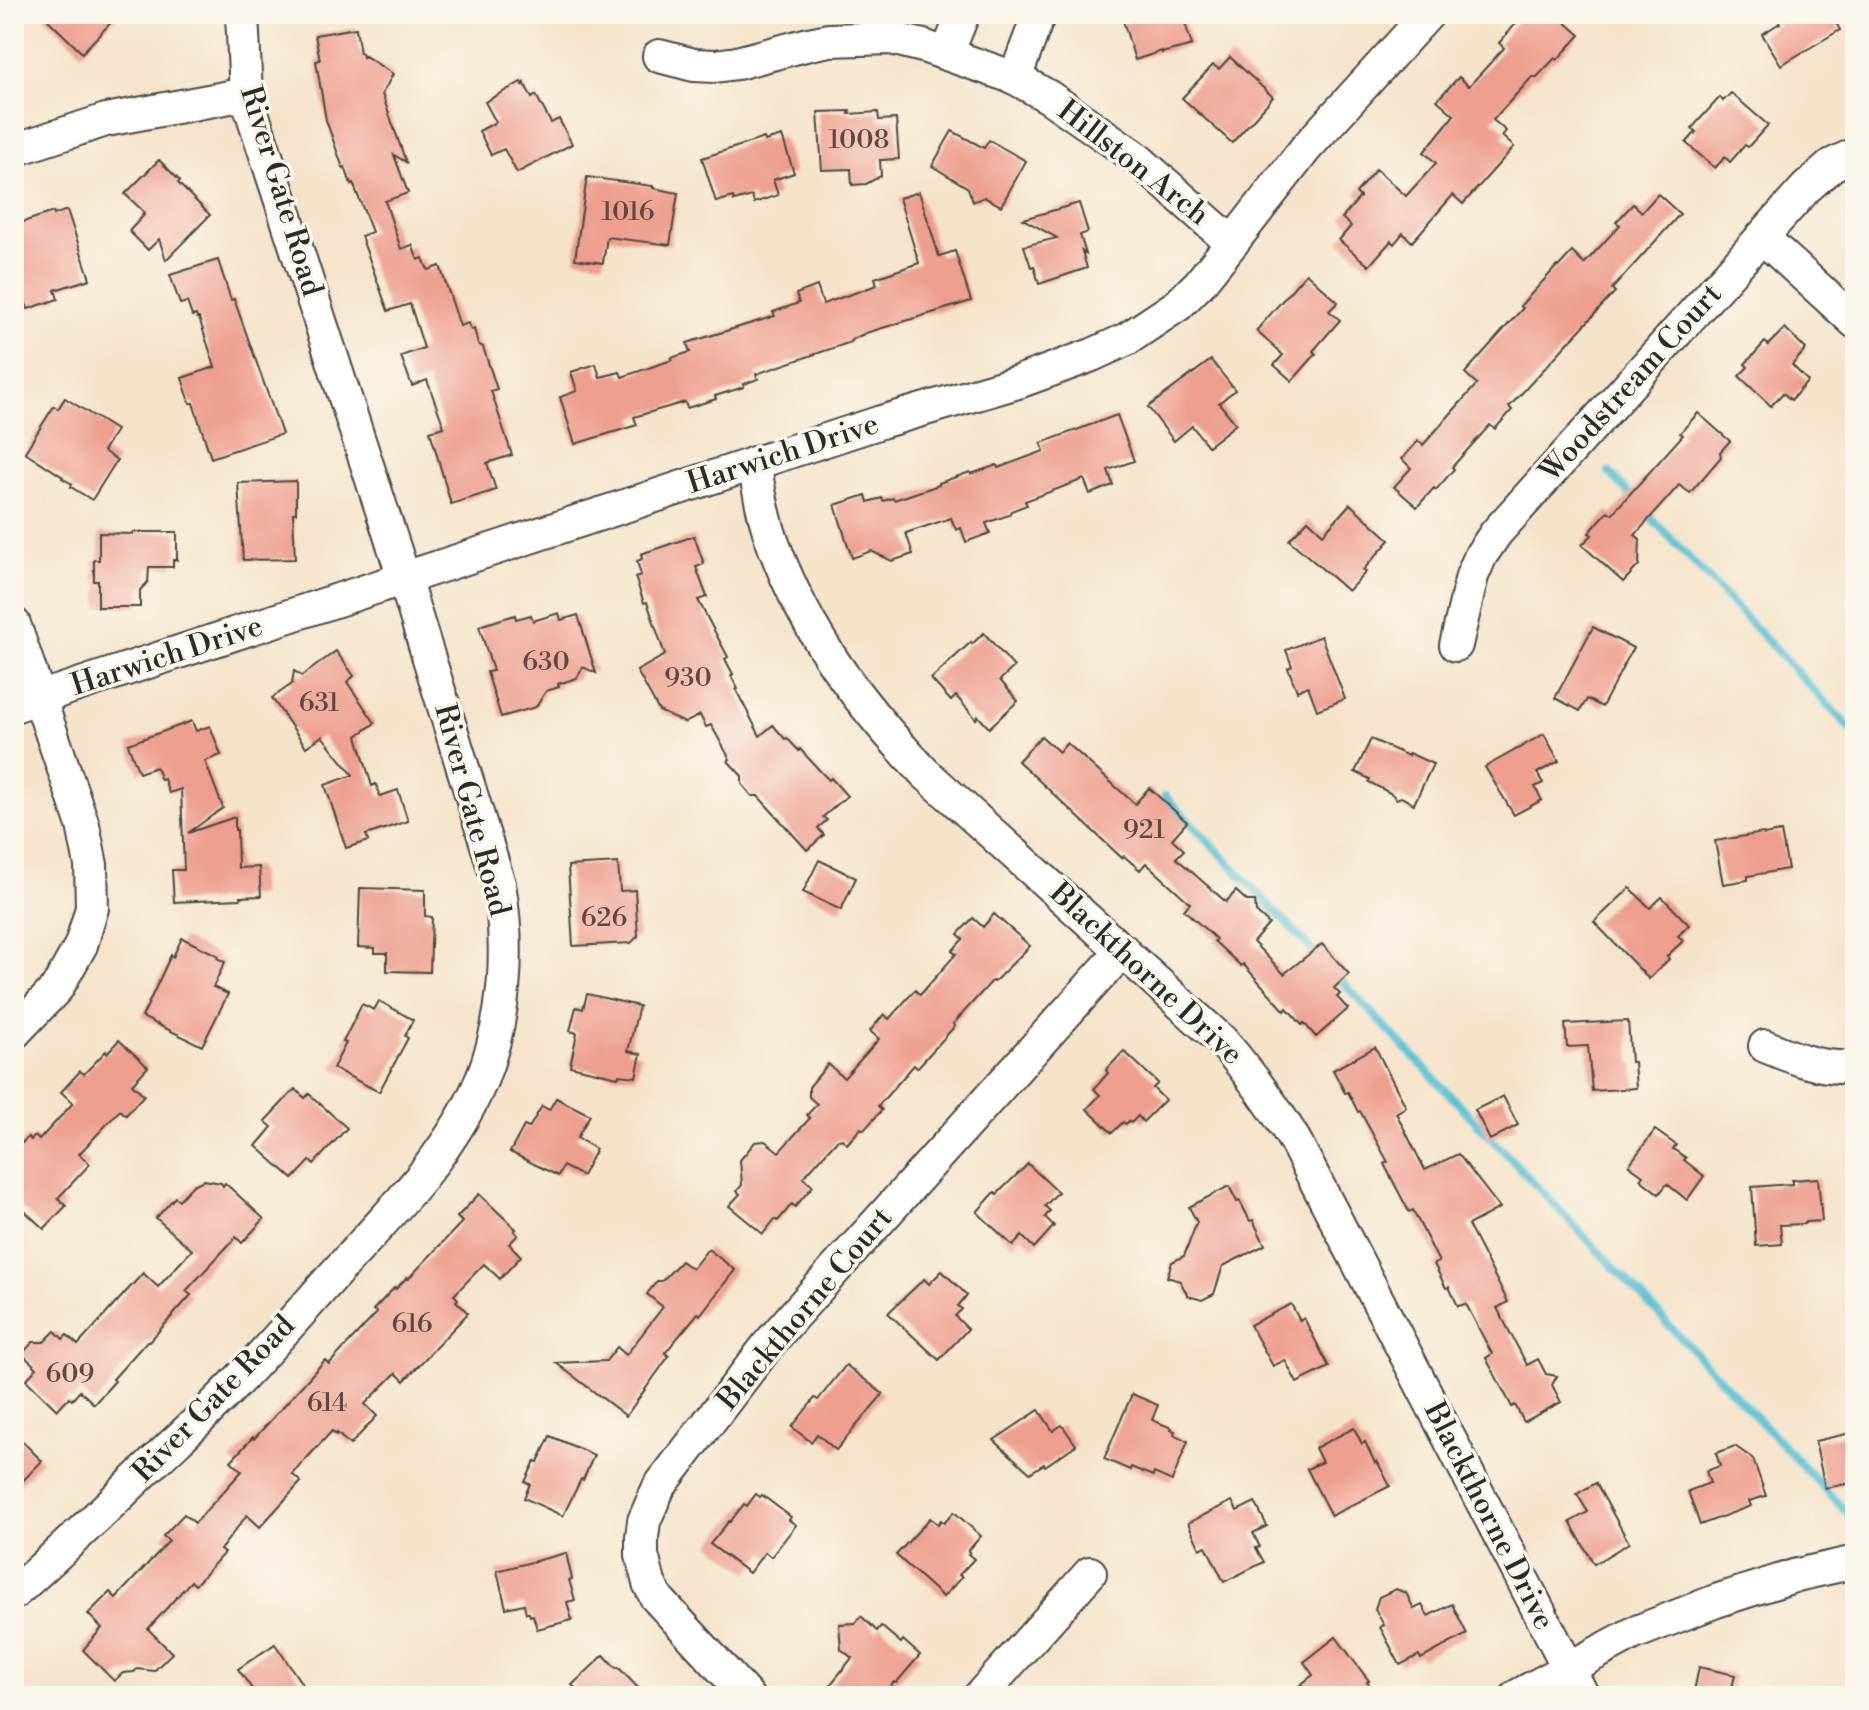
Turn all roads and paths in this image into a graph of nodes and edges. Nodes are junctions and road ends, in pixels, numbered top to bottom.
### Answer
1 (242, 14) edge
2 (963, 14) edge
3 (1039, 14) edge
4 (1428, 14) edge
5 (947, 54) junction
6 (659, 56) dead end
7 (1015, 78) junction
8 (246, 94) junction
9 (14, 150) edge
10 (1855, 154) edge
11 (1762, 237) junction
12 (1232, 243) junction
13 (1855, 322) edge
14 (754, 463) junction
15 (404, 578) junction
16 (14, 624) edge
17 (1456, 645) dead end
18 (27, 702) edge
19 (1123, 950) junction
20 (14, 1033) edge
21 (1765, 1046) dead end
22 (1855, 1067) edge
23 (1855, 1562) edge
24 (1090, 1573) dead end
25 (14, 1593) edge
26 (1568, 1668) junction
27 (747, 1696) edge
28 (980, 1696) edge
29 (1517, 1696) edge
30 (1583, 1696) edge

1 - 8 street, River Gate Road
2 - 5 street
3 - 7 street
4 - 12 street, Harwich Drive
5 - 6 street, Hillston Arch
5 - 7 street, Hillston Arch
7 - 12 street, Hillston Arch
8 - 9 street
8 - 15 street, River Gate Road
10 - 11 street, Woodstream Court
11 - 13 street
11 - 17 street, Woodstream Court
12 - 14 street, Harwich Drive
14 - 15 street, Harwich Drive
14 - 19 street, Blackthorne Drive
15 - 18 street, Harwich Drive
15 - 25 street, River Gate Road
16 - 18 street
18 - 20 street
19 - 26 street, Blackthorne Drive
19 - 27 street, Blackthorne Court
21 - 22 street
23 - 26 street
24 - 28 street
26 - 29 street
26 - 30 street, Blackthorne Drive

